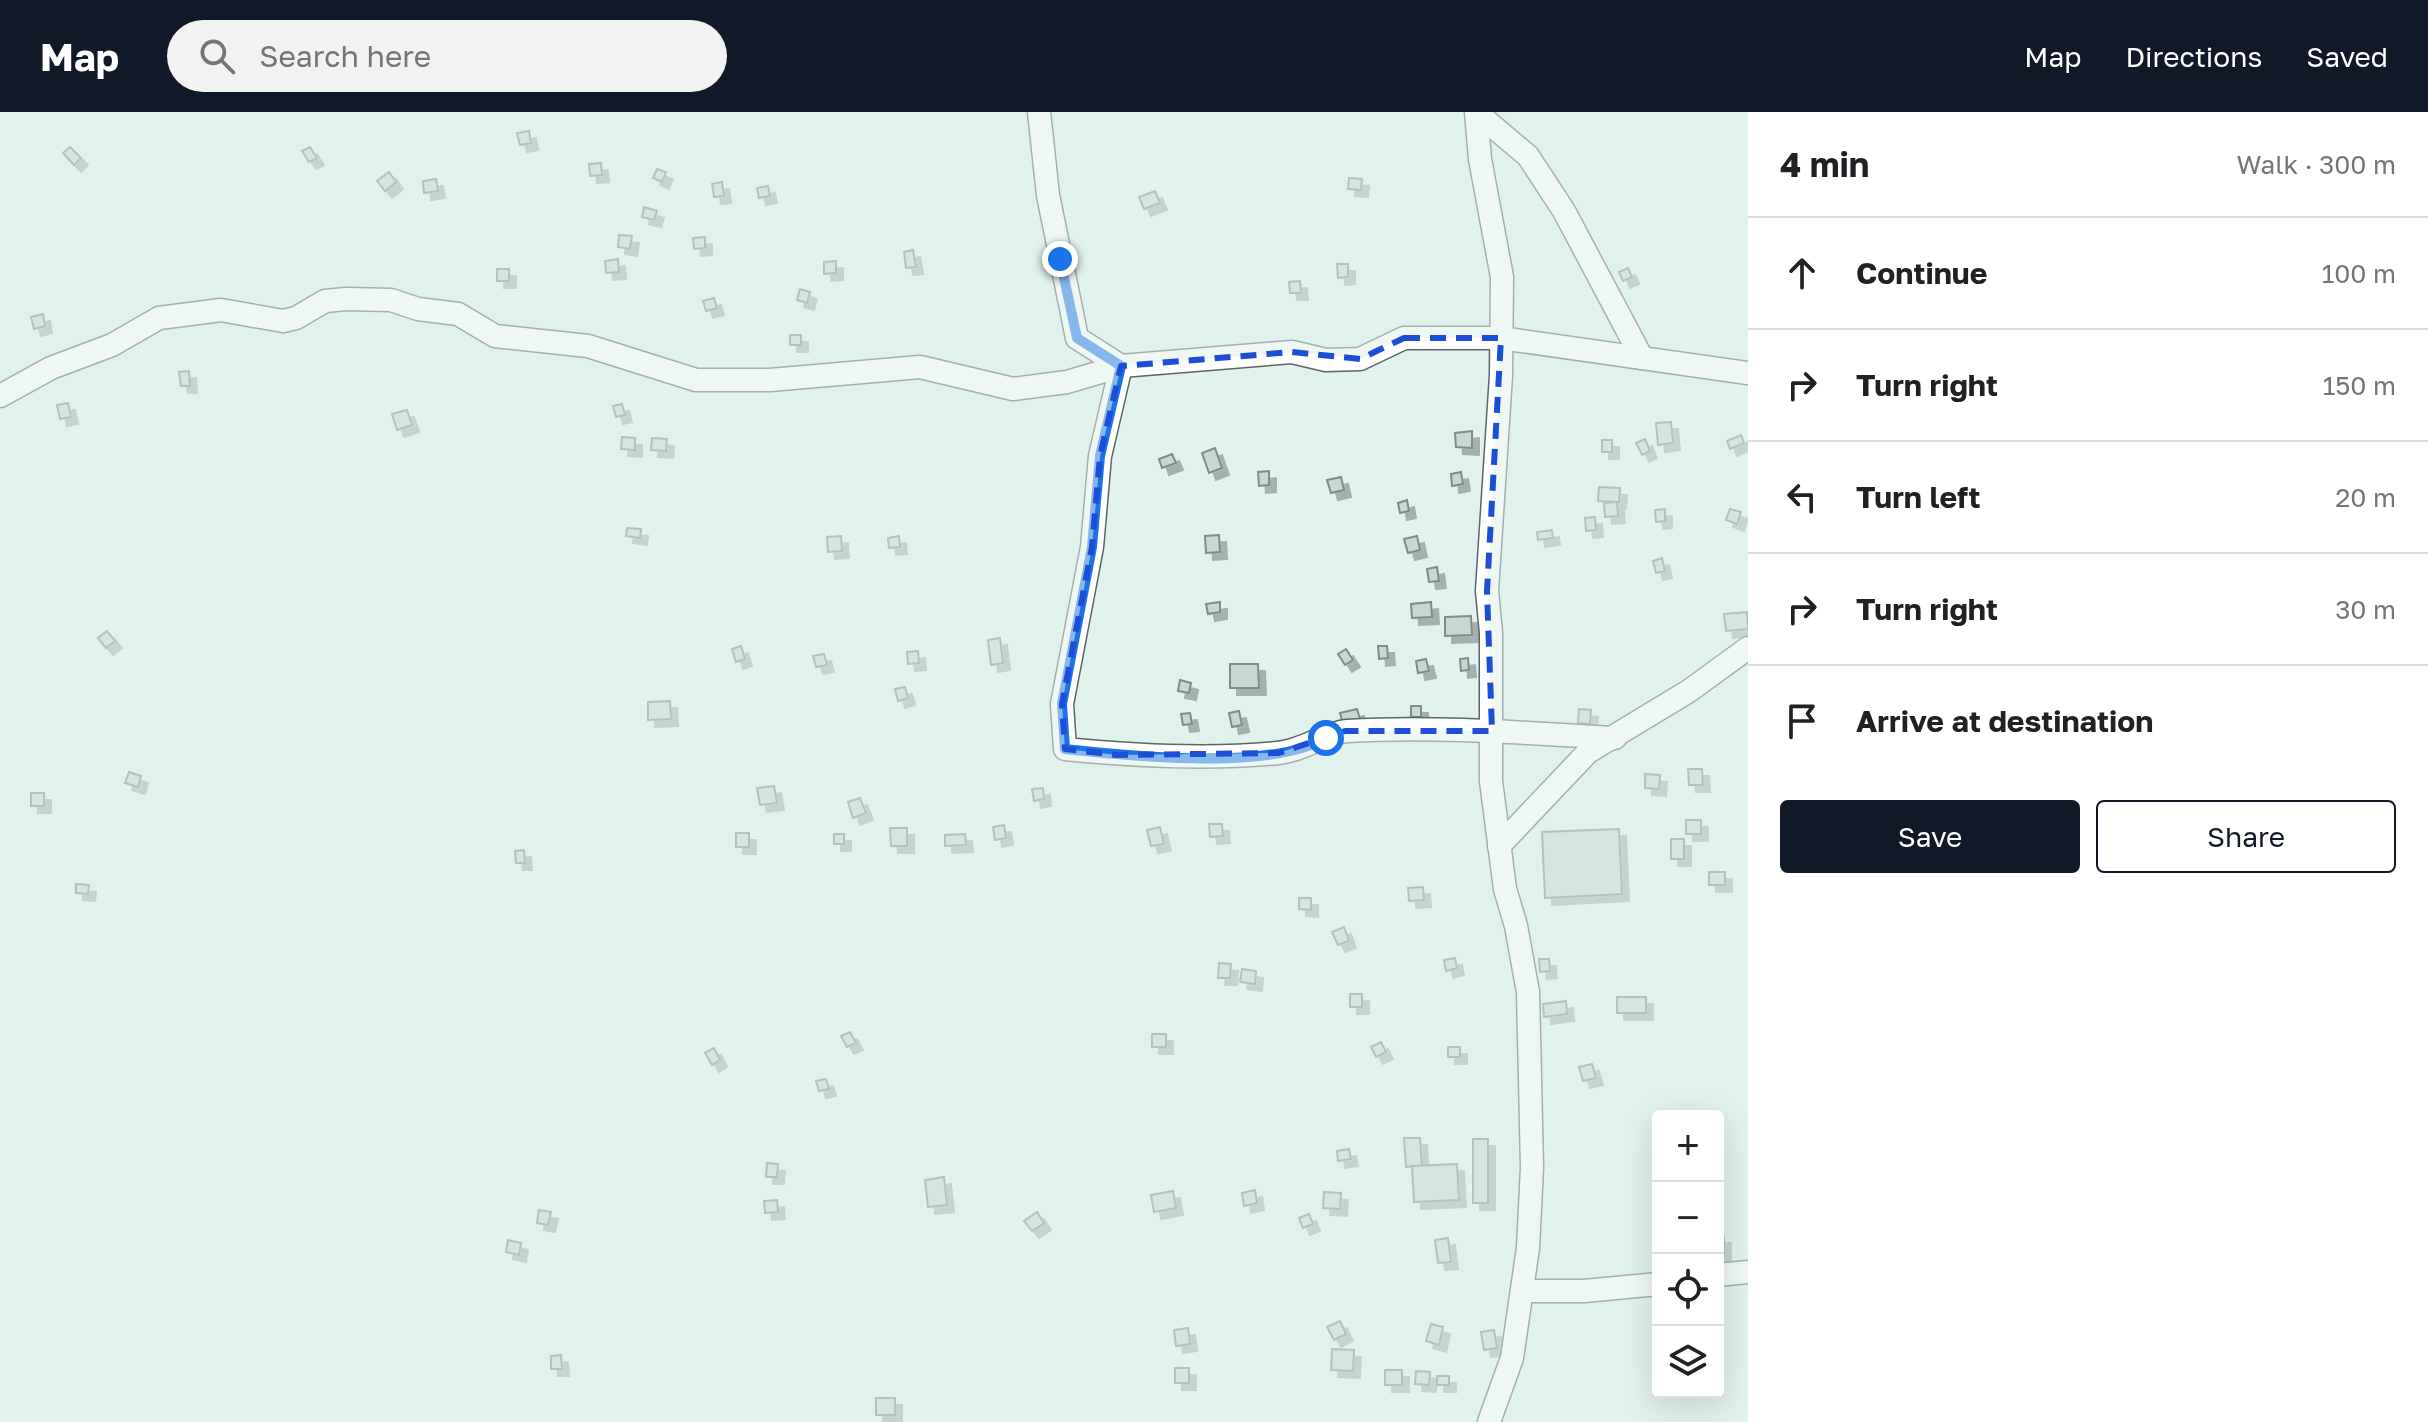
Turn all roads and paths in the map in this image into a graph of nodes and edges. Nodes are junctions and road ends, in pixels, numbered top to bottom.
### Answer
1 (1039, 112) edge
2 (1476, 112) edge
3 (1501, 338) junction
4 (1642, 358) junction
5 (1121, 366) junction
6 (1748, 373) edge
7 (0, 396) edge
8 (1748, 648) edge
9 (1492, 731) junction
10 (1615, 738) junction
11 (1499, 846) junction
12 (1748, 1272) edge
13 (1724, 1274) edge
14 (1652, 1285) edge
15 (1522, 1291) junction
16 (1489, 1422) edge

1 - 5 street
2 - 3 street
2 - 4 street
3 - 4 street
3 - 5 street
3 - 9 street
4 - 6 street
5 - 7 street
5 - 9 street
8 - 10 street
9 - 10 street
9 - 11 street
10 - 11 street
11 - 15 street
12 - 13 street
14 - 15 street
15 - 16 street

